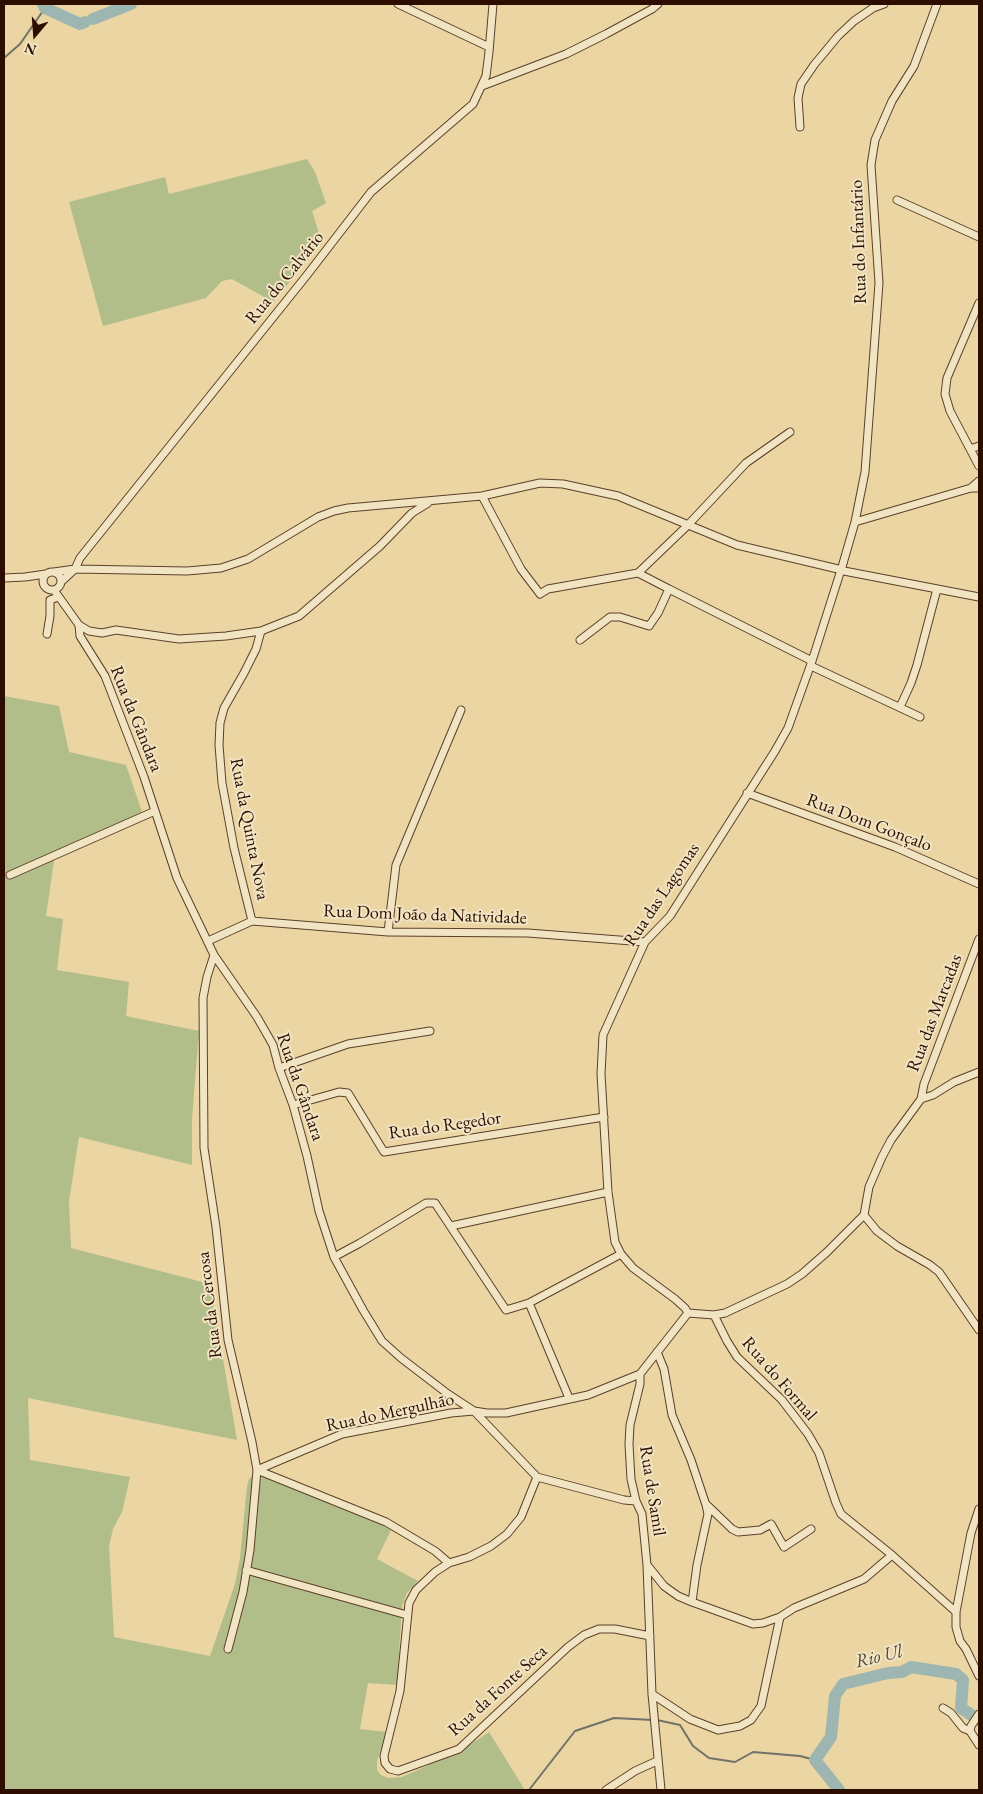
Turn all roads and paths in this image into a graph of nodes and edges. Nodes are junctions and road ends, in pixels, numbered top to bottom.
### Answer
1 (398, 4) edge
2 (493, 4) edge
3 (658, 4) edge
4 (884, 4) edge
5 (937, 4) edge
6 (490, 47) junction
7 (482, 86) junction
8 (800, 127) dead end
9 (896, 200) dead end
10 (979, 237) edge
11 (979, 303) edge
12 (790, 432) dead end
13 (979, 446) edge
14 (970, 449) junction
15 (979, 466) edge
16 (979, 481) edge
17 (971, 488) junction
18 (979, 488) edge
19 (482, 496) junction
20 (431, 501) junction
21 (855, 522) junction
22 (687, 526) junction
23 (75, 569) junction
24 (841, 570) junction
25 (54, 572) junction
26 (638, 572) junction
27 (46, 574) junction
28 (25, 577) junction
29 (4, 578) edge
30 (61, 582) junction
31 (43, 584) junction
32 (669, 589) junction
33 (937, 589) junction
34 (56, 593) junction
35 (979, 597) edge
36 (79, 625) junction
37 (261, 631) junction
38 (47, 634) dead end
39 (580, 640) dead end
40 (811, 664) junction
41 (900, 707) junction
42 (461, 710) dead end
43 (920, 717) dead end
44 (747, 793) junction
45 (155, 811) junction
46 (10, 875) dead end
47 (979, 884) edge
48 (252, 922) junction
49 (388, 932) junction
50 (979, 939) edge
51 (208, 941) junction
52 (645, 942) junction
53 (214, 955) junction
54 (430, 1031) dead end
55 (279, 1068) junction
56 (979, 1072) edge
57 (921, 1099) junction
58 (293, 1105) junction
59 (604, 1117) junction
60 (608, 1192) junction
61 (864, 1215) junction
62 (450, 1226) junction
63 (621, 1254) junction
64 (334, 1257) junction
65 (528, 1303) junction
66 (688, 1313) junction
67 (714, 1315) junction
68 (979, 1330) edge
69 (657, 1352) junction
70 (640, 1374) junction
71 (569, 1398) junction
72 (474, 1411) junction
73 (257, 1470) junction
74 (538, 1477) junction
75 (636, 1501) junction
76 (706, 1505) junction
77 (979, 1509) edge
78 (811, 1529) dead end
79 (892, 1555) junction
80 (449, 1563) junction
81 (647, 1565) junction
82 (246, 1570) junction
83 (692, 1602) junction
84 (956, 1612) junction
85 (407, 1615) junction
86 (780, 1617) junction
87 (650, 1636) junction
88 (228, 1649) dead end
89 (979, 1676) edge
90 (652, 1694) junction
91 (943, 1708) dead end
92 (976, 1718) edge
93 (970, 1731) junction
94 (979, 1745) edge
95 (657, 1761) junction
96 (606, 1790) edge
97 (661, 1790) edge

1 - 6 street
2 - 6 street, Rua do Calvário
3 - 7 street
4 - 8 street
5 - 21 street, Rua do Infantário
6 - 7 street, Rua do Calvário
7 - 23 street, Rua do Calvário
9 - 10 street
11 - 14 street
12 - 22 street
13 - 14 street
14 - 15 street
16 - 17 street
17 - 18 street
17 - 21 street
19 - 20 street
19 - 22 street
19 - 26 street
20 - 23 street
20 - 37 street
21 - 24 street, Rua do Infantário
22 - 24 street
22 - 26 street
23 - 25 street
23 - 30 street, Rua do Calvário
24 - 33 street
24 - 40 street, Rua das Lagomas
25 - 27 street
25 - 30 street
26 - 32 street
27 - 28 street
27 - 31 street
28 - 29 street
28 - 31 street
30 - 34 street
31 - 34 street
32 - 39 street
32 - 40 street
33 - 35 street
33 - 41 street
34 - 36 street, Rua da Gândara
34 - 38 street
36 - 37 street
36 - 45 street, Rua da Gândara
37 - 48 street, Rua da Quinta Nova
40 - 41 street
40 - 44 street, Rua das Lagomas
41 - 43 street
42 - 49 street
44 - 47 street, Rua Dom Gonçalo
44 - 52 street, Rua das Lagomas
45 - 46 street
45 - 51 street, Rua da Gândara
48 - 49 street, Rua Dom João da Natividade
48 - 51 street, Rua Dom João da Natividade
49 - 52 street, Rua Dom João da Natividade
50 - 57 street, Rua das Marcadas
51 - 53 street, Rua da Gândara
52 - 59 street, Rua das Lagomas
53 - 55 street, Rua da Gândara
53 - 73 street, Rua da Cercosa
54 - 55 street
55 - 58 street, Rua da Gândara
56 - 57 street
57 - 61 street
58 - 59 street, Rua do Regedor
58 - 64 street, Rua da Gândara
59 - 60 street, Rua das Lagomas
60 - 62 street
60 - 63 street, Rua das Lagomas
61 - 67 street
61 - 68 street
62 - 64 street
62 - 65 street
63 - 65 street
63 - 66 street, Rua das Lagomas
64 - 72 street, Rua da Gândara
65 - 71 street
66 - 67 street
66 - 69 street, Rua de Samil
67 - 79 street, Rua do Formal
69 - 70 street, Rua de Samil
69 - 76 street
70 - 71 street, Rua da Gândara
70 - 75 street, Rua de Samil
71 - 72 street, Rua da Gândara
72 - 73 street, Rua do Mergulhão
72 - 74 street
73 - 80 street
73 - 82 street, Rua da Cercosa
74 - 75 street
74 - 80 street, Rua da Fonte Seca
75 - 81 street, Rua de Samil
76 - 78 street
76 - 83 street
77 - 84 street
79 - 84 street, Rua do Formal
79 - 86 street
80 - 85 street, Rua da Fonte Seca
81 - 83 street
81 - 87 street, Rua de Samil
82 - 85 street
82 - 88 street, Rua da Cercosa
83 - 86 street
84 - 89 street
85 - 87 street, Rua da Fonte Seca
86 - 90 street
87 - 90 street, Rua de Samil
90 - 95 street, Rua de Samil
91 - 93 street
92 - 93 street
93 - 94 street
95 - 96 street
95 - 97 street, Rua de Samil

